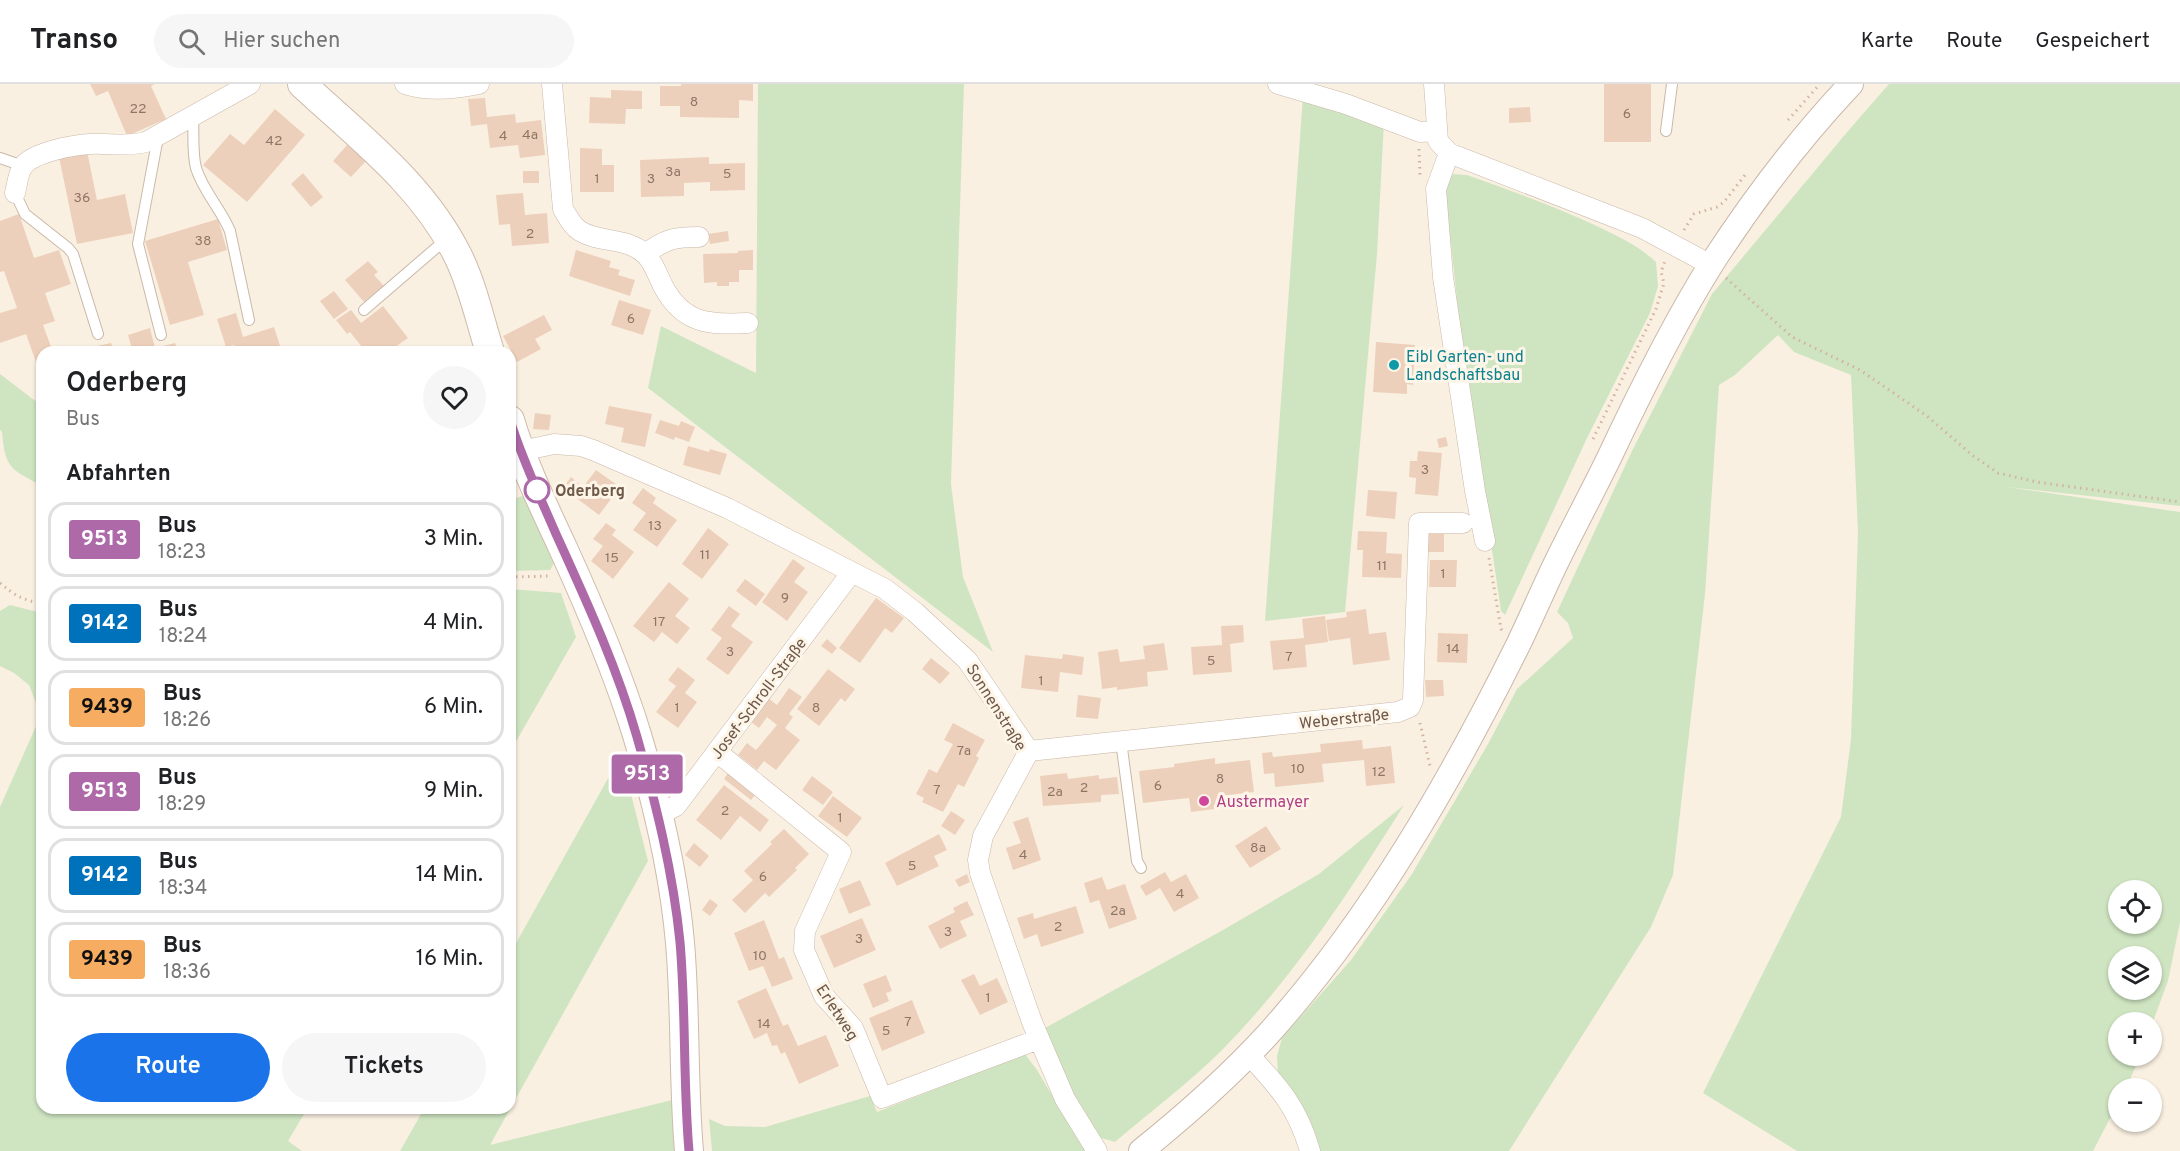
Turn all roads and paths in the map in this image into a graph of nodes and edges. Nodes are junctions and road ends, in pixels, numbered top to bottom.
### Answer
1 (250, 84) edge
2 (302, 84) edge
3 (405, 84) edge
4 (479, 84) edge
5 (552, 84) edge
6 (1278, 84) edge
7 (1434, 84) edge
8 (1672, 84) edge
9 (1820, 84) edge
10 (1851, 84) edge
11 (193, 117) junction
12 (1786, 123) dead end
13 (1436, 131) junction
14 (1666, 131) dead end
15 (158, 137) junction
16 (1449, 153) junction
17 (0, 158) edge
18 (24, 166) junction
19 (1752, 167) dead end
20 (15, 193) joint
21 (699, 237) dead end
22 (449, 239) junction
23 (1676, 245) junction
24 (645, 254) junction
25 (1711, 265) junction
26 (364, 310) dead end
27 (249, 320) dead end
28 (748, 323) dead end
29 (98, 334) dead end
30 (161, 335) dead end
31 (488, 346) edge
32 (516, 437) edge
33 (521, 451) junction
34 (2180, 502) edge
35 (1463, 523) dead end
36 (1485, 541) joint
37 (573, 571) junction
38 (852, 572) junction
39 (516, 577) edge
40 (0, 583) edge
41 (36, 602) edge
42 (1504, 632) dead end
43 (1410, 707) junction
44 (1121, 741) junction
45 (1029, 751) junction
46 (717, 752) junction
47 (1436, 759) dead end
48 (658, 815) junction
49 (1141, 868) dead end
50 (1039, 1039) junction
51 (1249, 1054) junction
52 (689, 1151) edge
53 (1096, 1151) edge
54 (1142, 1151) edge
55 (1310, 1151) edge

1 - 11 street
2 - 22 main road
3 - 4 street
5 - 24 street
6 - 13 street
7 - 13 street
8 - 14 lane
9 - 12 path
10 - 25 street
11 - 15 street
11 - 27 lane
13 - 16 street
15 - 18 street
15 - 30 lane
16 - 23 street
16 - 36 street
17 - 18 lane
18 - 20 street
19 - 23 path
20 - 29 lane
21 - 24 street
22 - 26 lane
22 - 31 main road
23 - 25 street
24 - 28 street
25 - 34 path
25 - 51 street
32 - 33 main road
33 - 37 main road
33 - 38 street, Sonnenstraße
35 - 43 street, Weberstraße
36 - 42 path
37 - 39 path
37 - 48 main road
38 - 45 street, Sonnenstraße
38 - 46 street, Josef-Schroll-Straße
40 - 41 path
43 - 44 street, Weberstraße
43 - 47 path
44 - 45 street, Weberstraße
44 - 49 lane
45 - 50 street, Sonnenstraße
46 - 48 street, Josef-Schroll-Straße
46 - 50 street, Erletweg
48 - 52 main road
50 - 53 street, Sonnenstraße
51 - 54 street
51 - 55 street

